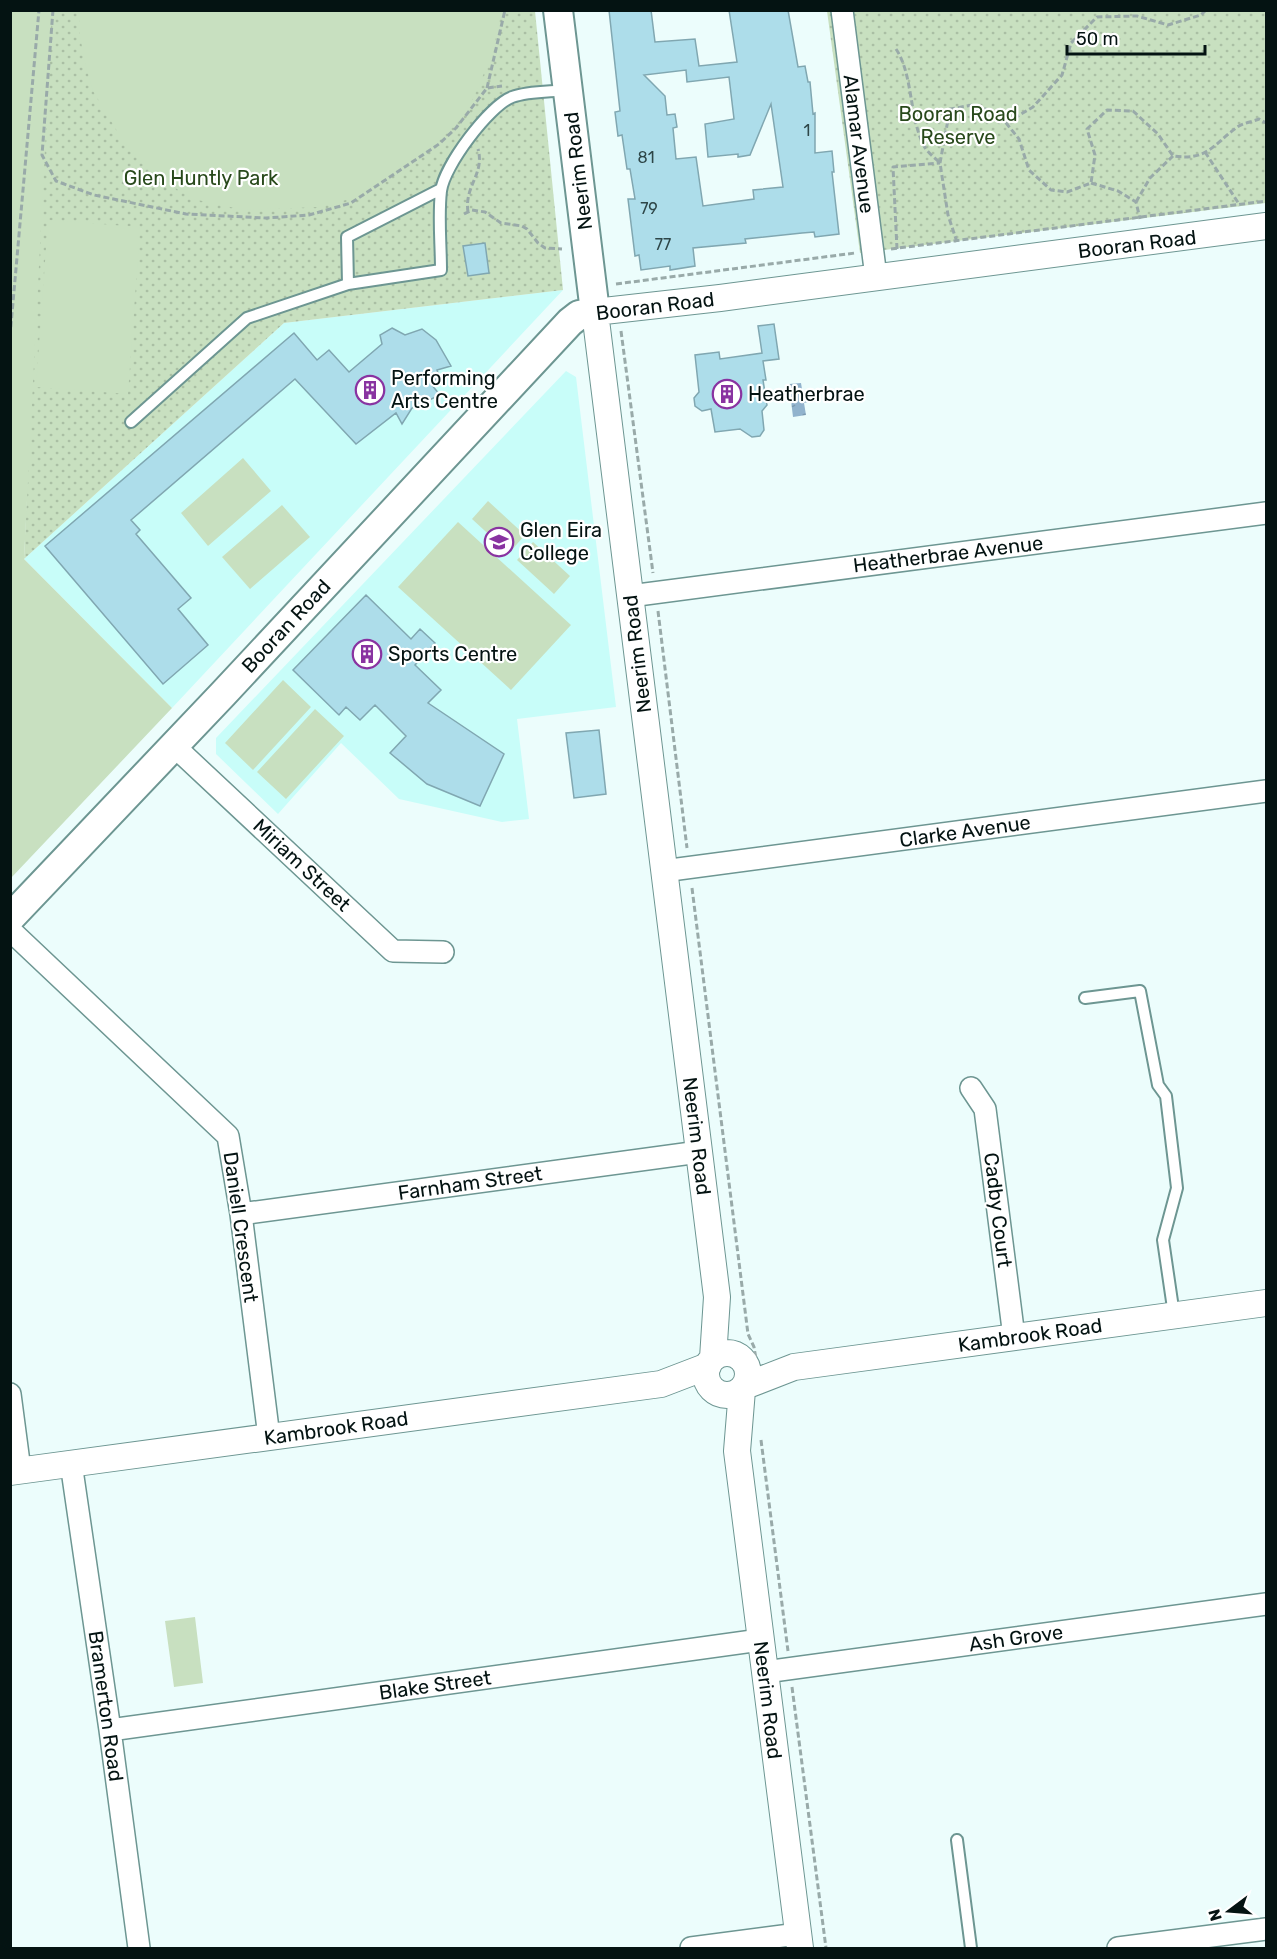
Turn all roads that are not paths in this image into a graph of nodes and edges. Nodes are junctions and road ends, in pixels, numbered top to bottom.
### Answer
1 (558, 10) edge
2 (842, 10) edge
3 (568, 90) junction
4 (441, 189) junction
5 (1261, 227) edge
6 (888, 276) junction
7 (348, 284) junction
8 (595, 312) junction
9 (131, 422) dead end
10 (1266, 513) edge
11 (630, 596) junction
12 (174, 745) junction
13 (1266, 791) edge
14 (663, 871) junction
15 (10, 918) edge
16 (10, 930) edge
17 (443, 952) dead end
18 (1085, 998) dead end
19 (971, 1088) dead end
20 (699, 1152) junction
21 (241, 1214) junction
22 (1266, 1303) edge
23 (1174, 1316) junction
24 (1014, 1337) junction
25 (731, 1360) junction
26 (794, 1367) junction
27 (661, 1384) junction
28 (743, 1388) junction
29 (715, 1392) junction
30 (10, 1394) edge
31 (269, 1437) junction
32 (737, 1451) junction
33 (71, 1463) junction
34 (15, 1471) edge
35 (1266, 1604) edge
36 (760, 1640) junction
37 (765, 1672) junction
38 (110, 1730) junction
39 (957, 1840) dead end
40 (1266, 1929) edge
41 (799, 1941) edge
42 (1202, 1943) edge
43 (139, 1948) edge
44 (691, 1948) edge
45 (971, 1948) edge
46 (1118, 1948) edge

1 - 3 main road, Neerim Road
2 - 6 street, Alamar Avenue
3 - 4 lane
3 - 8 main road, Neerim Road
4 - 7 lane
4 - 7 lane
5 - 6 street, Booran Road
6 - 8 street, Booran Road
7 - 9 lane
8 - 11 street, Neerim Road
8 - 12 main road, Booran Road
10 - 11 street, Heatherbrae Avenue
11 - 14 street, Neerim Road
12 - 15 main road, Booran Road
12 - 17 street, Miriam Street
13 - 14 street, Clarke Avenue
14 - 20 street, Neerim Road
16 - 21 street, Daniell Crescent
18 - 23 lane
19 - 24 street, Cadby Court
20 - 21 street, Farnham Street
20 - 25 street, Neerim Road
21 - 31 street, Daniell Crescent
22 - 23 street, Kambrook Road
23 - 24 street, Kambrook Road
24 - 26 street, Kambrook Road
25 - 26 street, Kambrook Road
25 - 27 street, Kambrook Road
25 - 28 street
25 - 29 street
26 - 28 street, Kambrook Road
27 - 29 street, Kambrook Road
27 - 31 street, Kambrook Road
28 - 29 street
28 - 32 street, Neerim Road
29 - 32 street, Neerim Road
30 - 34 street
31 - 33 street, Kambrook Road
32 - 36 street, Neerim Road
33 - 34 street, Kambrook Road
33 - 38 street, Bramerton Road
35 - 37 street, Ash Grove
36 - 37 street, Neerim Road
36 - 38 street, Blake Street
37 - 41 street, Neerim Road
38 - 43 street, Bramerton Road
39 - 45 lane
40 - 42 street
41 - 44 street
42 - 46 street

